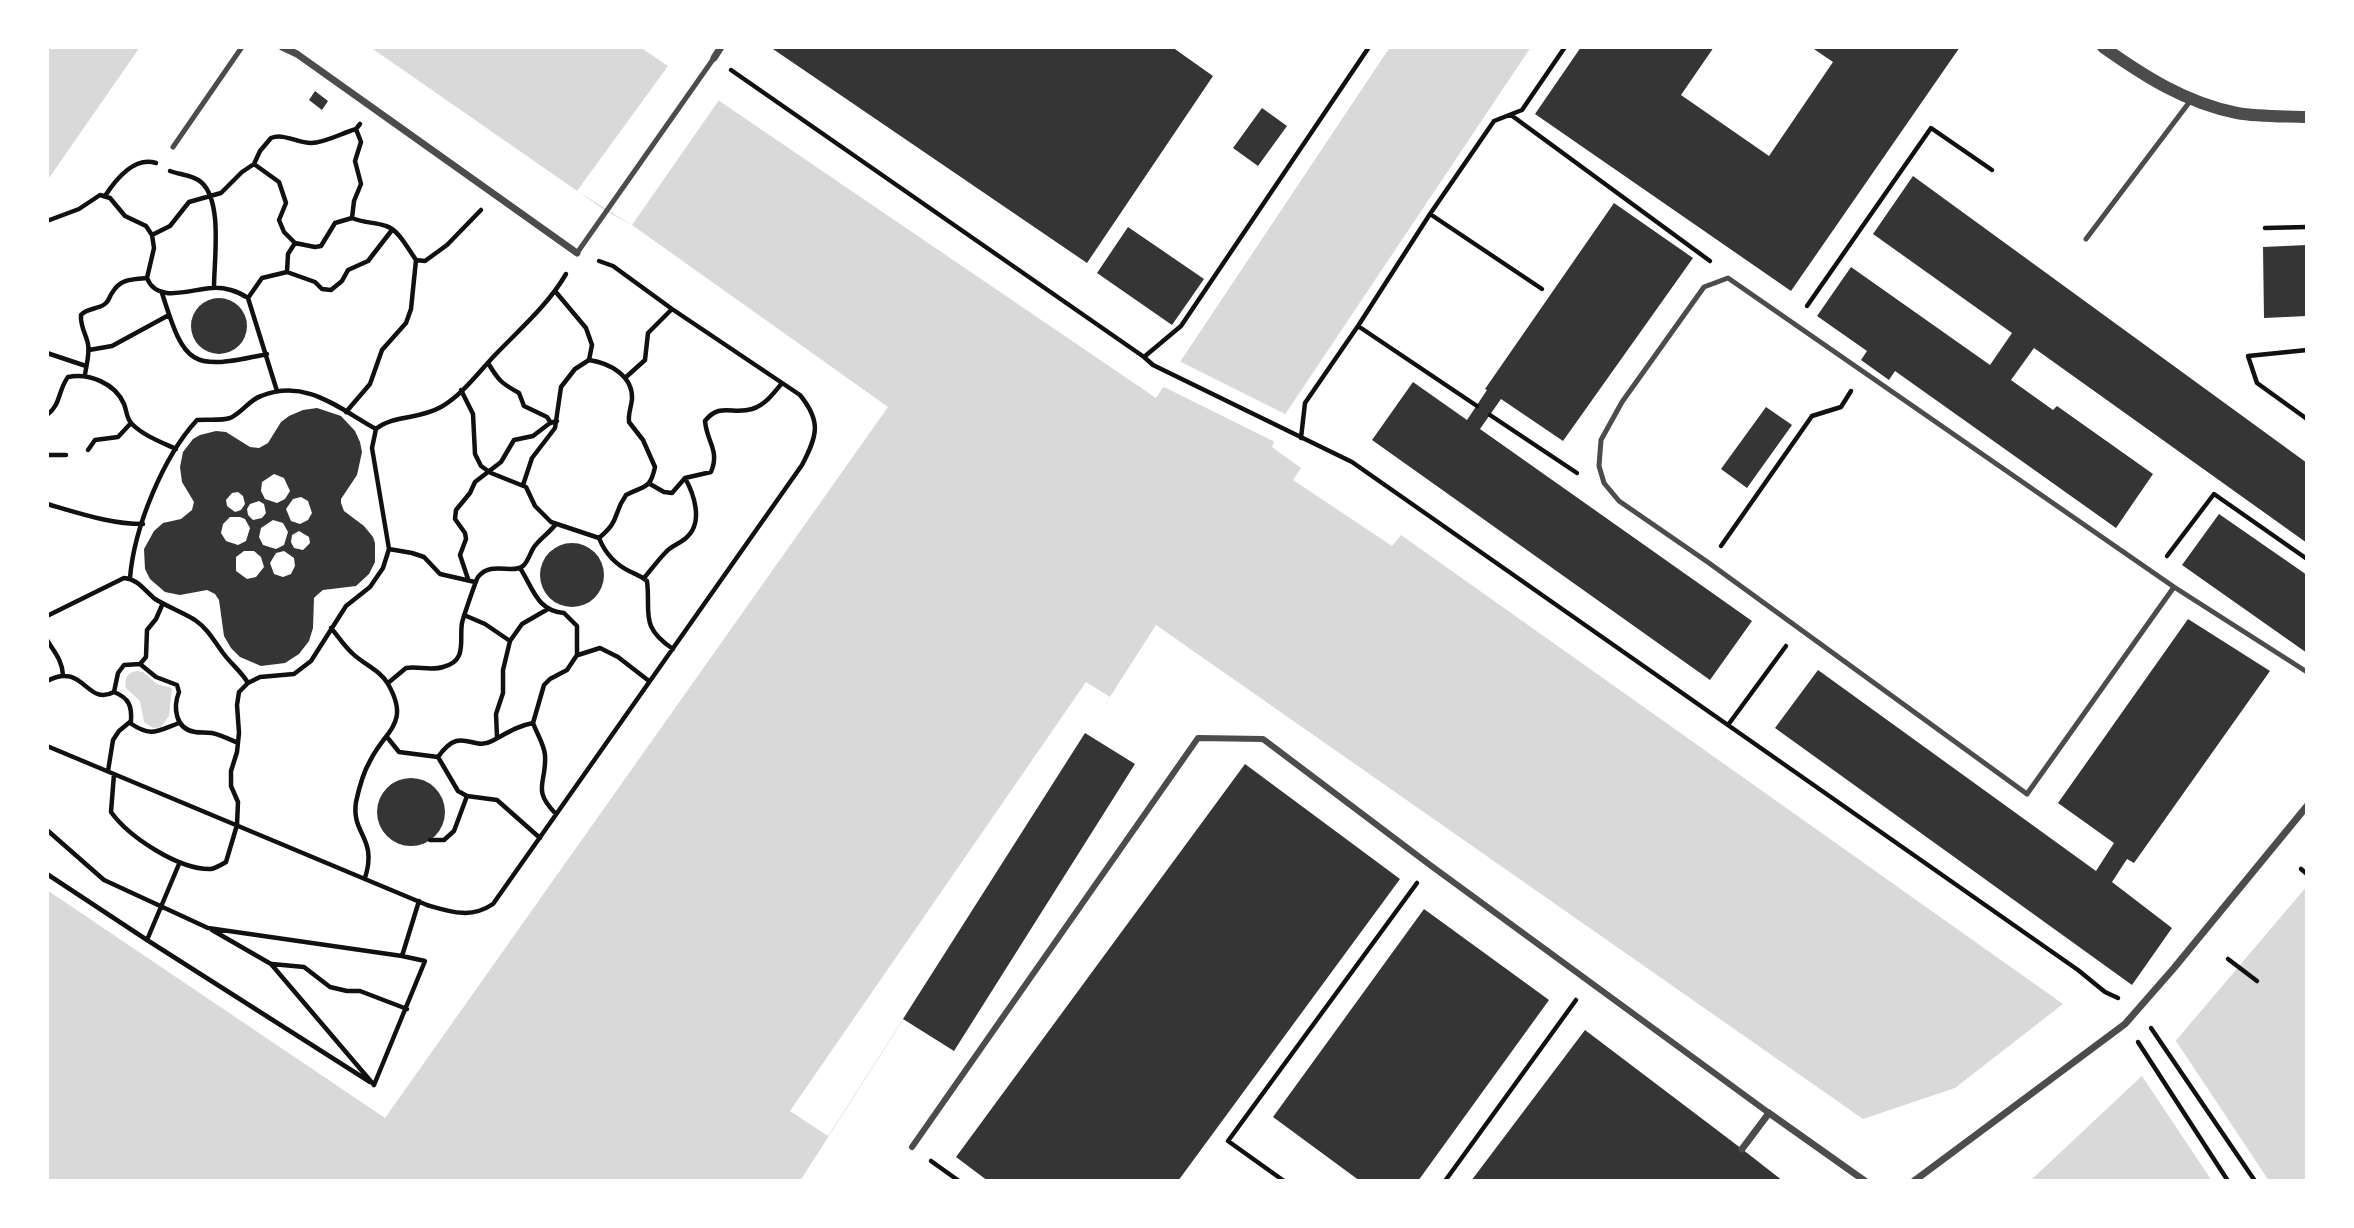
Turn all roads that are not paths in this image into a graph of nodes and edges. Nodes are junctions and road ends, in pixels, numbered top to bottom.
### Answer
1 (242, 47) edge
2 (282, 47) edge
3 (721, 47) edge
4 (2102, 47) edge
5 (714, 58) joint
6 (2191, 100) junction
7 (2307, 117) edge
8 (173, 147) dead end
9 (2087, 239) dead end
10 (577, 253) joint
11 (2174, 587) junction
12 (2307, 672) edge
13 (2307, 806) edge
14 (1769, 1113) junction
15 (912, 1147) road end
16 (1742, 1149) dead end
17 (1865, 1181) edge
18 (1914, 1181) edge

1 - 8 lane
2 - 10 street
3 - 5 street
4 - 6 street
5 - 10 lane
6 - 7 street
6 - 9 lane
11 - 11 lane
11 - 12 lane
13 - 18 street
14 - 15 street
14 - 16 street
14 - 17 street

